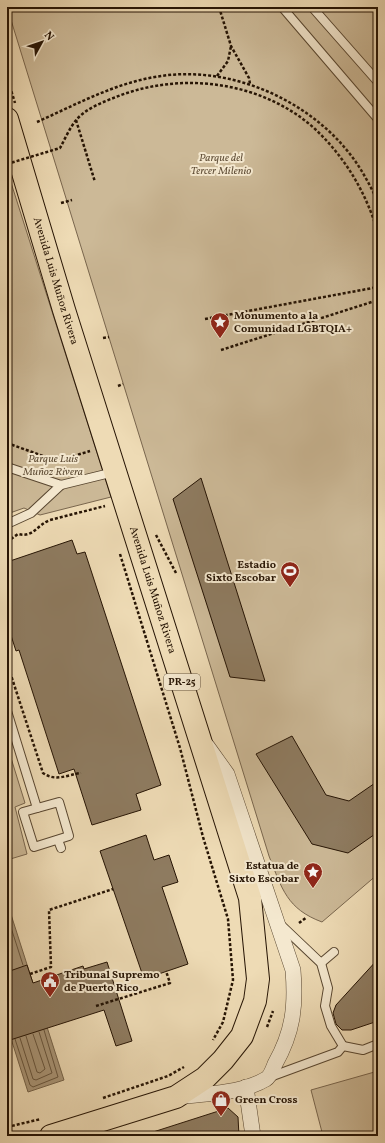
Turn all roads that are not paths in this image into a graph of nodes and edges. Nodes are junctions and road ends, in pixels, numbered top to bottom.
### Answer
1 (282, 7) edge
2 (312, 7) edge
3 (378, 82) edge
4 (7, 119) edge
5 (378, 119) edge
6 (7, 467) edge
7 (115, 471) junction
8 (61, 485) junction
9 (7, 524) edge
10 (7, 710) edge
11 (199, 733) junction
12 (38, 808) junction
13 (58, 840) junction
14 (61, 848) dead end
15 (279, 924) junction
16 (334, 952) dead end
17 (321, 963) junction
18 (378, 1044) edge
19 (343, 1046) junction
20 (267, 1078) junction
21 (246, 1087) junction
22 (176, 1097) junction
23 (52, 1131) edge
24 (253, 1136) edge

1 - 5 lane
2 - 3 lane
4 - 7 main road, Avenida Luis Muñoz Rivera / PR-25
6 - 8 lane
7 - 8 lane
7 - 11 main road, Avenida Luis Muñoz Rivera / PR-25
8 - 9 lane
10 - 12 lane
11 - 15 street
11 - 22 main road, Avenida Luis Muñoz Rivera / PR-25
12 - 13 lane
12 - 13 lane
13 - 14 lane
15 - 17 lane
15 - 20 street
16 - 17 lane
17 - 19 lane
18 - 19 lane
19 - 20 lane
20 - 21 street
21 - 22 street
21 - 24 street
22 - 23 main road, Avenida Luis Muñoz Rivera / PR-25

